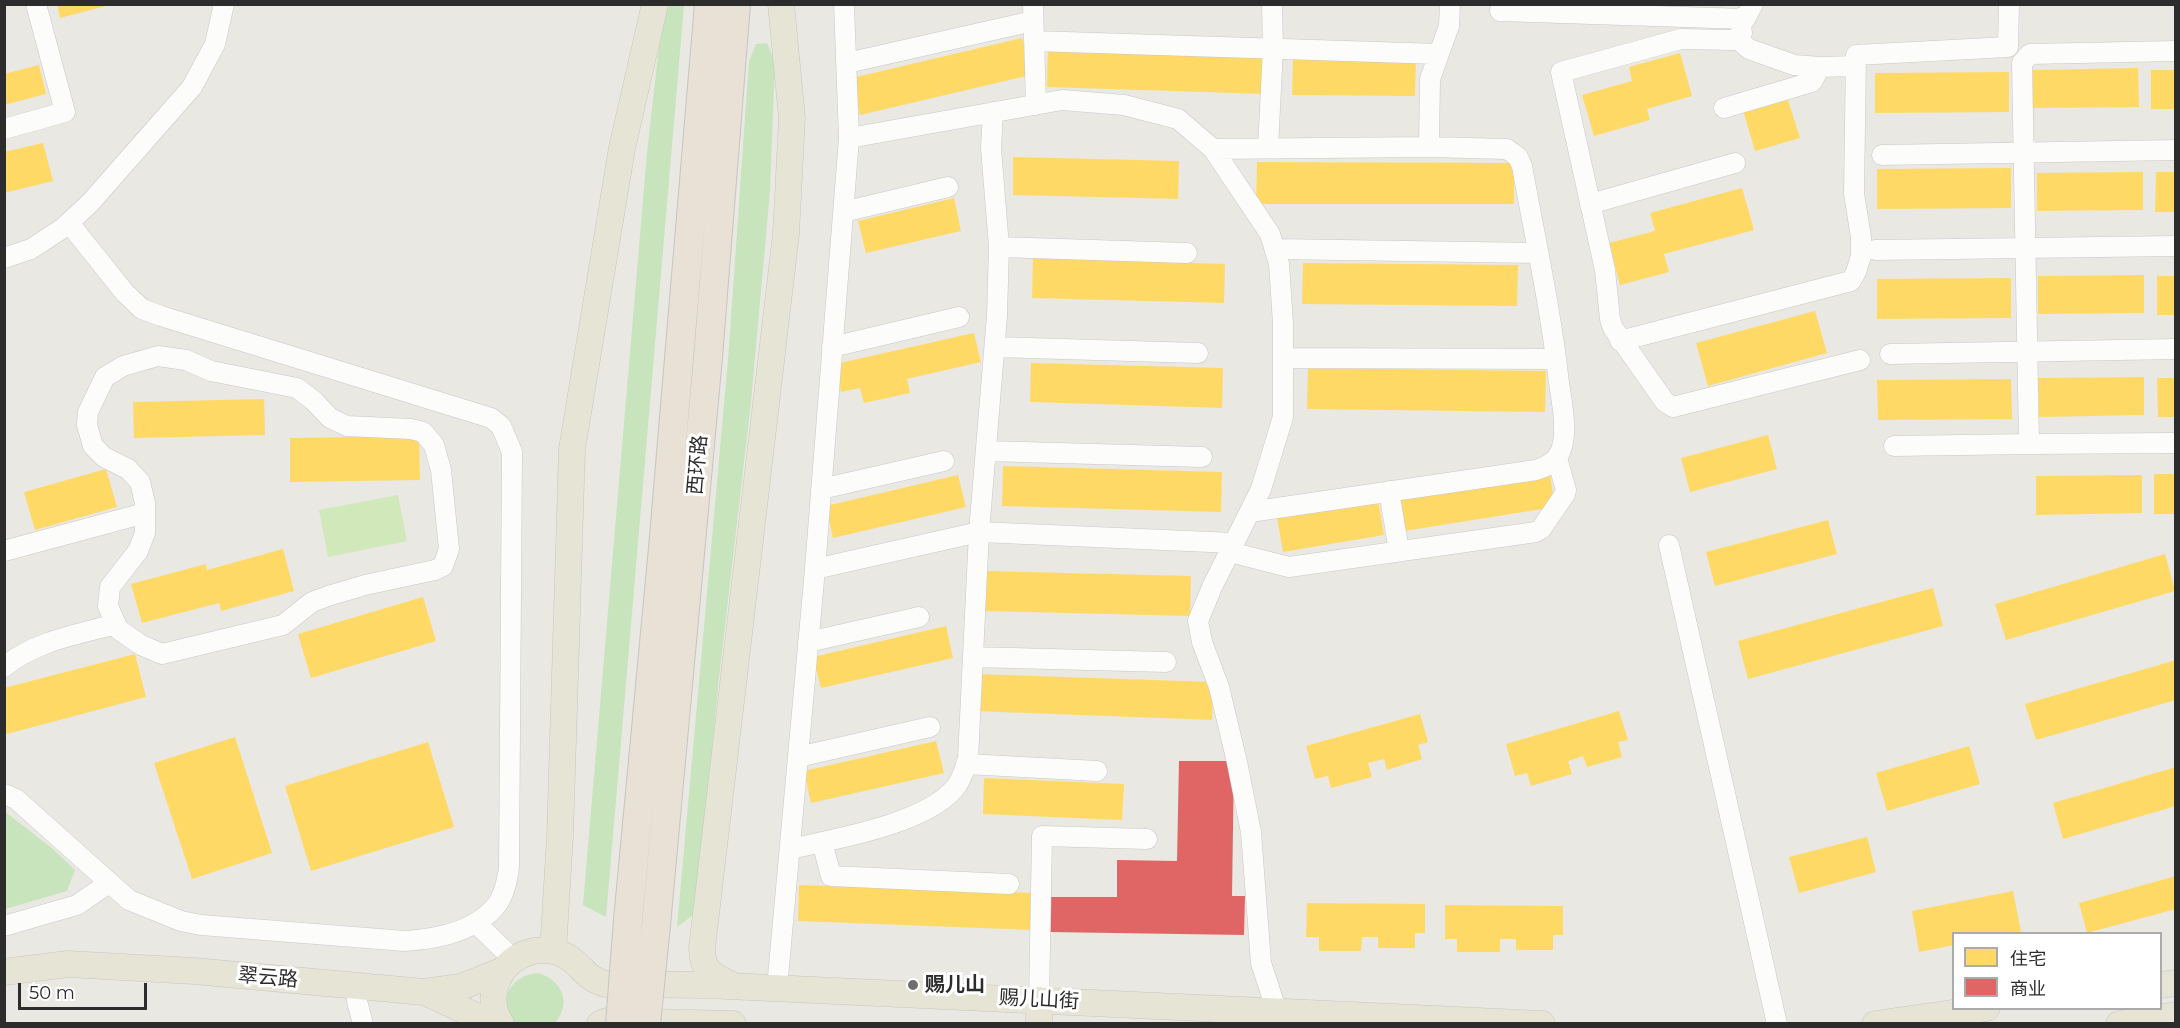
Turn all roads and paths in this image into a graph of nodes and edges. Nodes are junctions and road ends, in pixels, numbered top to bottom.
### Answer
1 (36, 4) edge
2 (224, 4) edge
3 (655, 4) edge
4 (709, 4) edge
5 (736, 4) edge
6 (781, 4) edge
7 (786, 4) edge
8 (844, 4) edge
9 (1272, 4) edge
10 (1450, 4) edge
11 (1501, 4) edge
12 (2008, 4) edge
13 (1033, 13) edge
14 (1744, 20) edge
15 (1034, 41) junction
16 (1273, 49) junction
17 (2175, 51) edge
18 (786, 52) junction
19 (1439, 54) junction
20 (847, 63) junction
21 (1855, 66) junction
22 (1820, 67) junction
23 (1036, 105) junction
24 (1724, 108) dead end
25 (993, 112) junction
26 (4, 129) edge
27 (849, 138) junction
28 (1429, 147) junction
29 (1268, 148) junction
30 (1213, 149) junction
31 (2175, 150) edge
32 (2023, 152) junction
33 (1882, 155) dead end
34 (1735, 163) dead end
35 (948, 188) dead end
36 (1590, 204) junction
37 (843, 212) junction
38 (69, 223) junction
39 (2175, 246) edge
40 (999, 247) junction
41 (1275, 249) junction
42 (2025, 249) junction
43 (1875, 250) dead end
44 (1188, 253) dead end
45 (1538, 253) junction
46 (4, 258) edge
47 (959, 317) dead end
48 (1620, 340) junction
49 (832, 347) junction
50 (995, 347) junction
51 (2175, 350) edge
52 (2027, 351) junction
53 (1198, 353) dead end
54 (1890, 354) dead end
55 (1283, 358) junction
56 (1557, 359) junction
57 (1860, 360) dead end
58 (2175, 443) edge
59 (2030, 444) junction
60 (1894, 446) dead end
61 (986, 451) junction
62 (1202, 457) dead end
63 (1557, 458) junction
64 (944, 460) dead end
65 (821, 489) junction
66 (1389, 491) junction
67 (1250, 512) junction
68 (145, 513) junction
69 (979, 532) junction
70 (1669, 545) dead end
71 (1232, 548) junction
72 (4, 551) edge
73 (1399, 551) junction
74 (815, 569) junction
75 (919, 617) dead end
76 (116, 624) junction
77 (808, 642) junction
78 (973, 657) junction
79 (1166, 662) dead end
80 (4, 667) edge
81 (930, 727) dead end
82 (798, 757) junction
83 (966, 764) junction
84 (1097, 771) dead end
85 (4, 794) edge
86 (1147, 839) dead end
87 (822, 842) junction
88 (790, 849) junction
89 (109, 883) junction
90 (1008, 884) dead end
91 (476, 923) junction
92 (4, 926) edge
93 (553, 951) junction
94 (507, 965) junction
95 (4, 972) edge
96 (357, 986) junction
97 (735, 986) junction
98 (777, 988) junction
99 (424, 992) junction
100 (1972, 1010) edge
101 (1039, 1012) edge
102 (1277, 1012) junction
103 (2175, 1016) edge
104 (483, 1021) edge
105 (363, 1023) edge
106 (600, 1023) edge
107 (620, 1023) edge
108 (646, 1023) edge
109 (733, 1023) edge
110 (1542, 1023) edge
111 (1778, 1023) edge
112 (1875, 1023) edge
113 (2119, 1023) edge

1 - 26 street
2 - 38 street
3 - 93 main road
4 - 107 highway, 西环路, bridge
5 - 108 highway, 西环路, bridge
6 - 18 main road
7 - 18 street
8 - 20 street
9 - 16 street
10 - 19 street
11 - 14 street
12 - 21 street
13 - 15 street
13 - 20 street
14 - 22 street
14 - 36 street
15 - 16 street
15 - 23 street
16 - 19 street
16 - 29 street
17 - 32 street
18 - 97 main road
19 - 28 street
20 - 27 street
21 - 22 street
21 - 48 street
22 - 24 street
23 - 25 street
23 - 30 street
25 - 27 street
25 - 40 street
27 - 37 street
28 - 29 street
28 - 45 street
29 - 30 street
30 - 41 street
31 - 32 street
32 - 33 street
32 - 42 street
34 - 36 street
35 - 37 street
36 - 48 street
37 - 49 street
38 - 46 street
38 - 91 street
39 - 42 street
40 - 44 street
40 - 50 street
41 - 45 street
41 - 55 street
42 - 43 street
42 - 52 street
45 - 56 street
47 - 49 street
48 - 57 street
49 - 65 street
50 - 53 street
50 - 61 street
51 - 52 street
52 - 54 street
52 - 59 street
55 - 56 street
55 - 67 street
56 - 63 street
58 - 59 street
59 - 60 street
61 - 62 street
61 - 69 street
63 - 66 street
63 - 73 street
64 - 65 street
65 - 74 street
66 - 67 street
66 - 73 street
67 - 71 street
68 - 72 street
68 - 76 street
68 - 76 street
69 - 71 street
69 - 74 street
69 - 78 street
70 - 111 street
71 - 73 street
71 - 102 street
74 - 77 street
75 - 77 street
76 - 80 street
77 - 82 street
78 - 79 street
78 - 83 street
81 - 82 street
82 - 88 street
83 - 84 street
83 - 87 street
85 - 89 street
86 - 101 street
87 - 88 street
87 - 90 street
88 - 98 street
89 - 91 street
89 - 92 street
91 - 94 street
93 - 94 main road
93 - 97 main road, 赐儿山街
94 - 99 main road
94 - 104 main road
95 - 96 main road, 翠云路
96 - 99 main road, 翠云路
96 - 105 street
97 - 98 main road, 赐儿山街
98 - 101 main road, 赐儿山街
99 - 104 main road
100 - 112 main road
101 - 102 main road, 赐儿山街
102 - 110 main road, 赐儿山街
103 - 113 main road
106 - 109 main road

